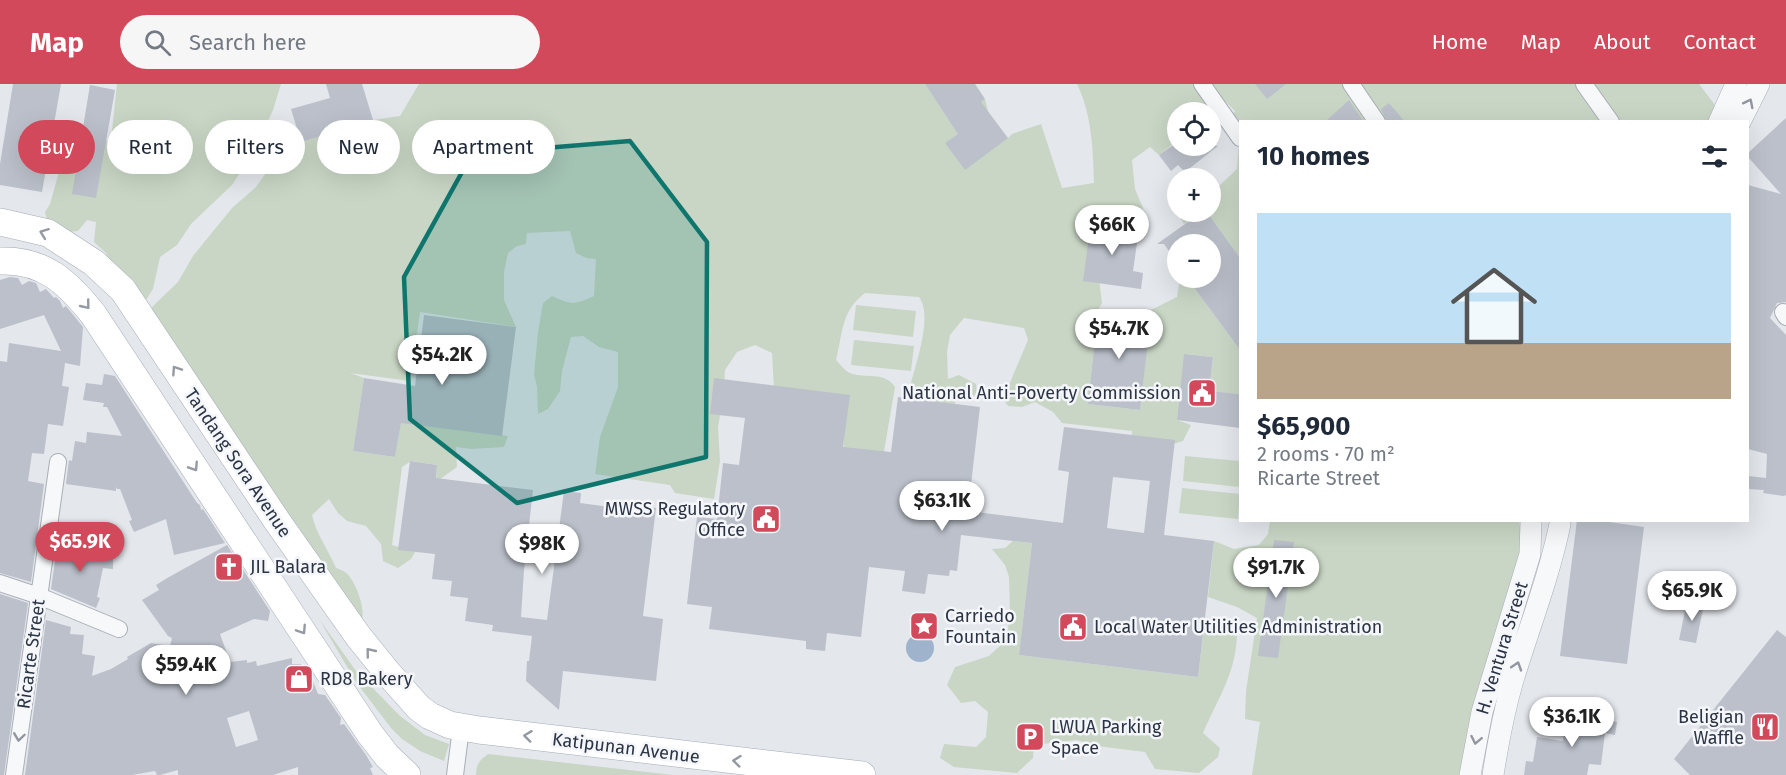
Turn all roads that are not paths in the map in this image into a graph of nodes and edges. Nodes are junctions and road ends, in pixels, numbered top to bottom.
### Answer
1 (1202, 84) edge
2 (1351, 84) edge
3 (1584, 84) edge
4 (1736, 84) edge
5 (1759, 84) edge
6 (1376, 120) edge
7 (1610, 120) edge
8 (1720, 120) edge
9 (1741, 120) edge
10 (1239, 137) edge
11 (0, 222) edge
12 (0, 261) edge
13 (58, 462) dead end
14 (1531, 522) edge
15 (1532, 522) edge
16 (1561, 522) edge
17 (0, 583) edge
18 (39, 596) junction
19 (119, 629) dead end
20 (461, 728) junction
21 (14, 775) edge
22 (407, 775) edge
23 (455, 775) edge
24 (862, 775) edge
25 (1470, 775) edge
26 (1493, 775) edge

1 - 10 street
2 - 6 street
3 - 7 street
4 - 8 street
9 -> 5 street
20 -> 11 main road, Tandang Sora Avenue
12 -> 22 main road, Tandang Sora Avenue
13 - 18 street, Ricarte Street
14 -> 25 street, H. Ventura Street
15 - 16 street
26 -> 16 street, H. Ventura Street
17 - 18 street
18 - 19 street
18 -> 21 street, Ricarte Street
20 - 23 street
24 -> 20 main road, Katipunan Avenue

